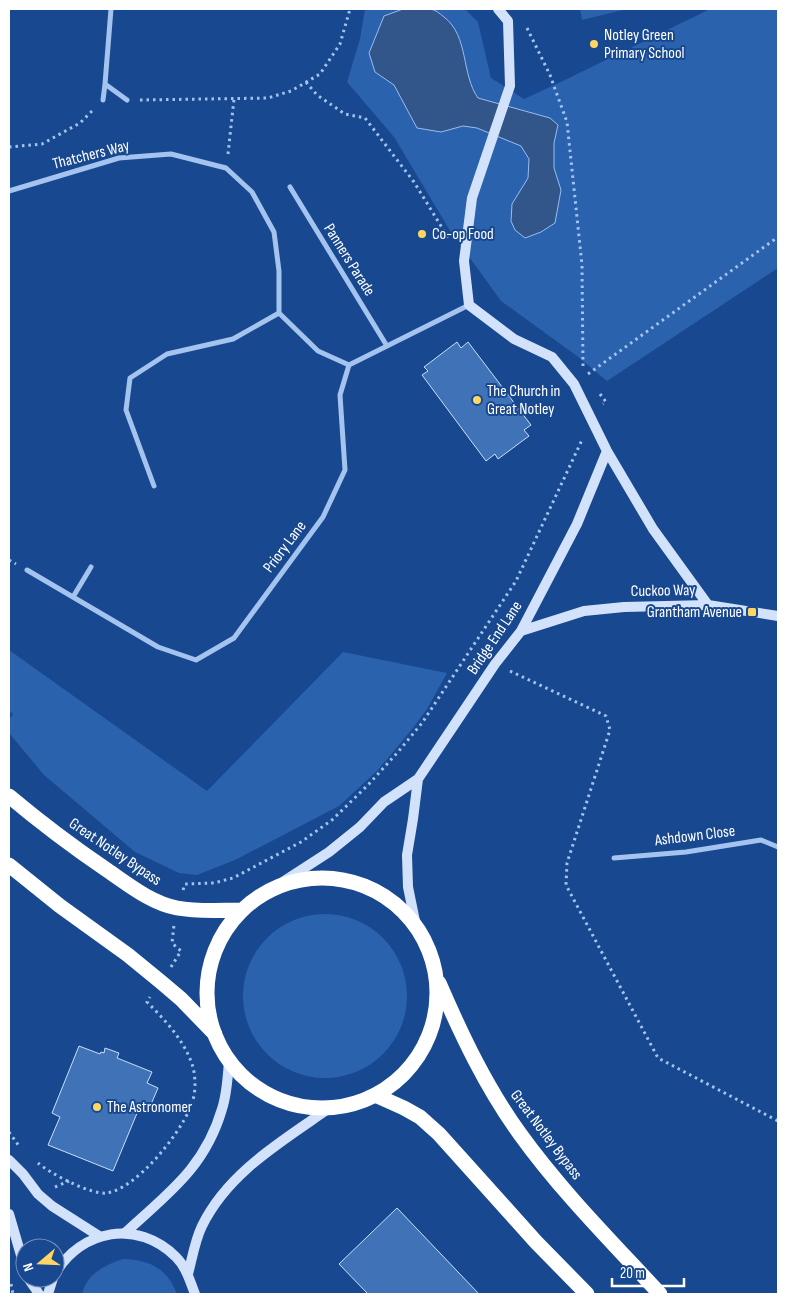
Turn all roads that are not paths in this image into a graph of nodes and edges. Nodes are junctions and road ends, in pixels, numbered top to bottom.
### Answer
1 (111, 9) edge
2 (498, 9) edge
3 (105, 84) junction
4 (103, 100) road end
5 (127, 100) road end
6 (290, 187) dead end
7 (9, 191) edge
8 (469, 305) junction
9 (279, 313) junction
10 (387, 346) junction
11 (349, 365) junction
12 (607, 451) junction
13 (154, 486) dead end
14 (91, 567) dead end
15 (27, 570) dead end
16 (73, 597) junction
17 (708, 605) junction
18 (778, 616) edge
19 (521, 631) junction
20 (418, 779) junction
21 (9, 796) edge
22 (778, 846) edge
23 (614, 858) dead end
24 (9, 866) edge
25 (276, 887) junction
26 (242, 910) junction
27 (416, 926) junction
28 (436, 975) junction
29 (216, 1035) junction
30 (229, 1060) junction
31 (375, 1095) junction
32 (331, 1107) junction
33 (9, 1160) edge
34 (9, 1214) edge
35 (125, 1233) junction
36 (99, 1236) junction
37 (16, 1238) edge
38 (65, 1259) edge
39 (188, 1274) junction
40 (195, 1294) edge
41 (587, 1294) edge
42 (660, 1294) edge

1 - 3 street
2 - 8 street
3 - 4 street
3 - 5 street
6 - 10 street, Panners Parade
7 - 9 street, Thatchers Way
8 - 10 street
8 - 12 street
9 - 11 street
9 - 13 street
10 - 11 street
11 - 16 street, Priory Lane
12 - 17 street
12 - 19 street, Bridge End Lane
14 - 16 street
15 - 16 street, Priory Lane
17 - 18 street, Cuckoo Way
17 - 19 street, Cuckoo Way
19 - 20 street, Bridge End Lane
20 - 25 street, Bridge End Lane
20 - 27 street, Bridge End Lane
21 - 26 highway, Great Notley Bypass
22 - 23 street, Ashdown Close
24 - 29 highway
25 - 26 highway
25 - 27 highway
26 - 29 highway
27 - 28 highway
28 - 31 highway
28 - 42 highway, Great Notley Bypass
29 - 30 highway
30 - 32 highway
30 - 35 street
31 - 32 highway
31 - 41 highway
32 - 39 street
33 - 36 street
34 - 37 street
35 - 36 street
35 - 39 street
36 - 38 street
39 - 40 street

